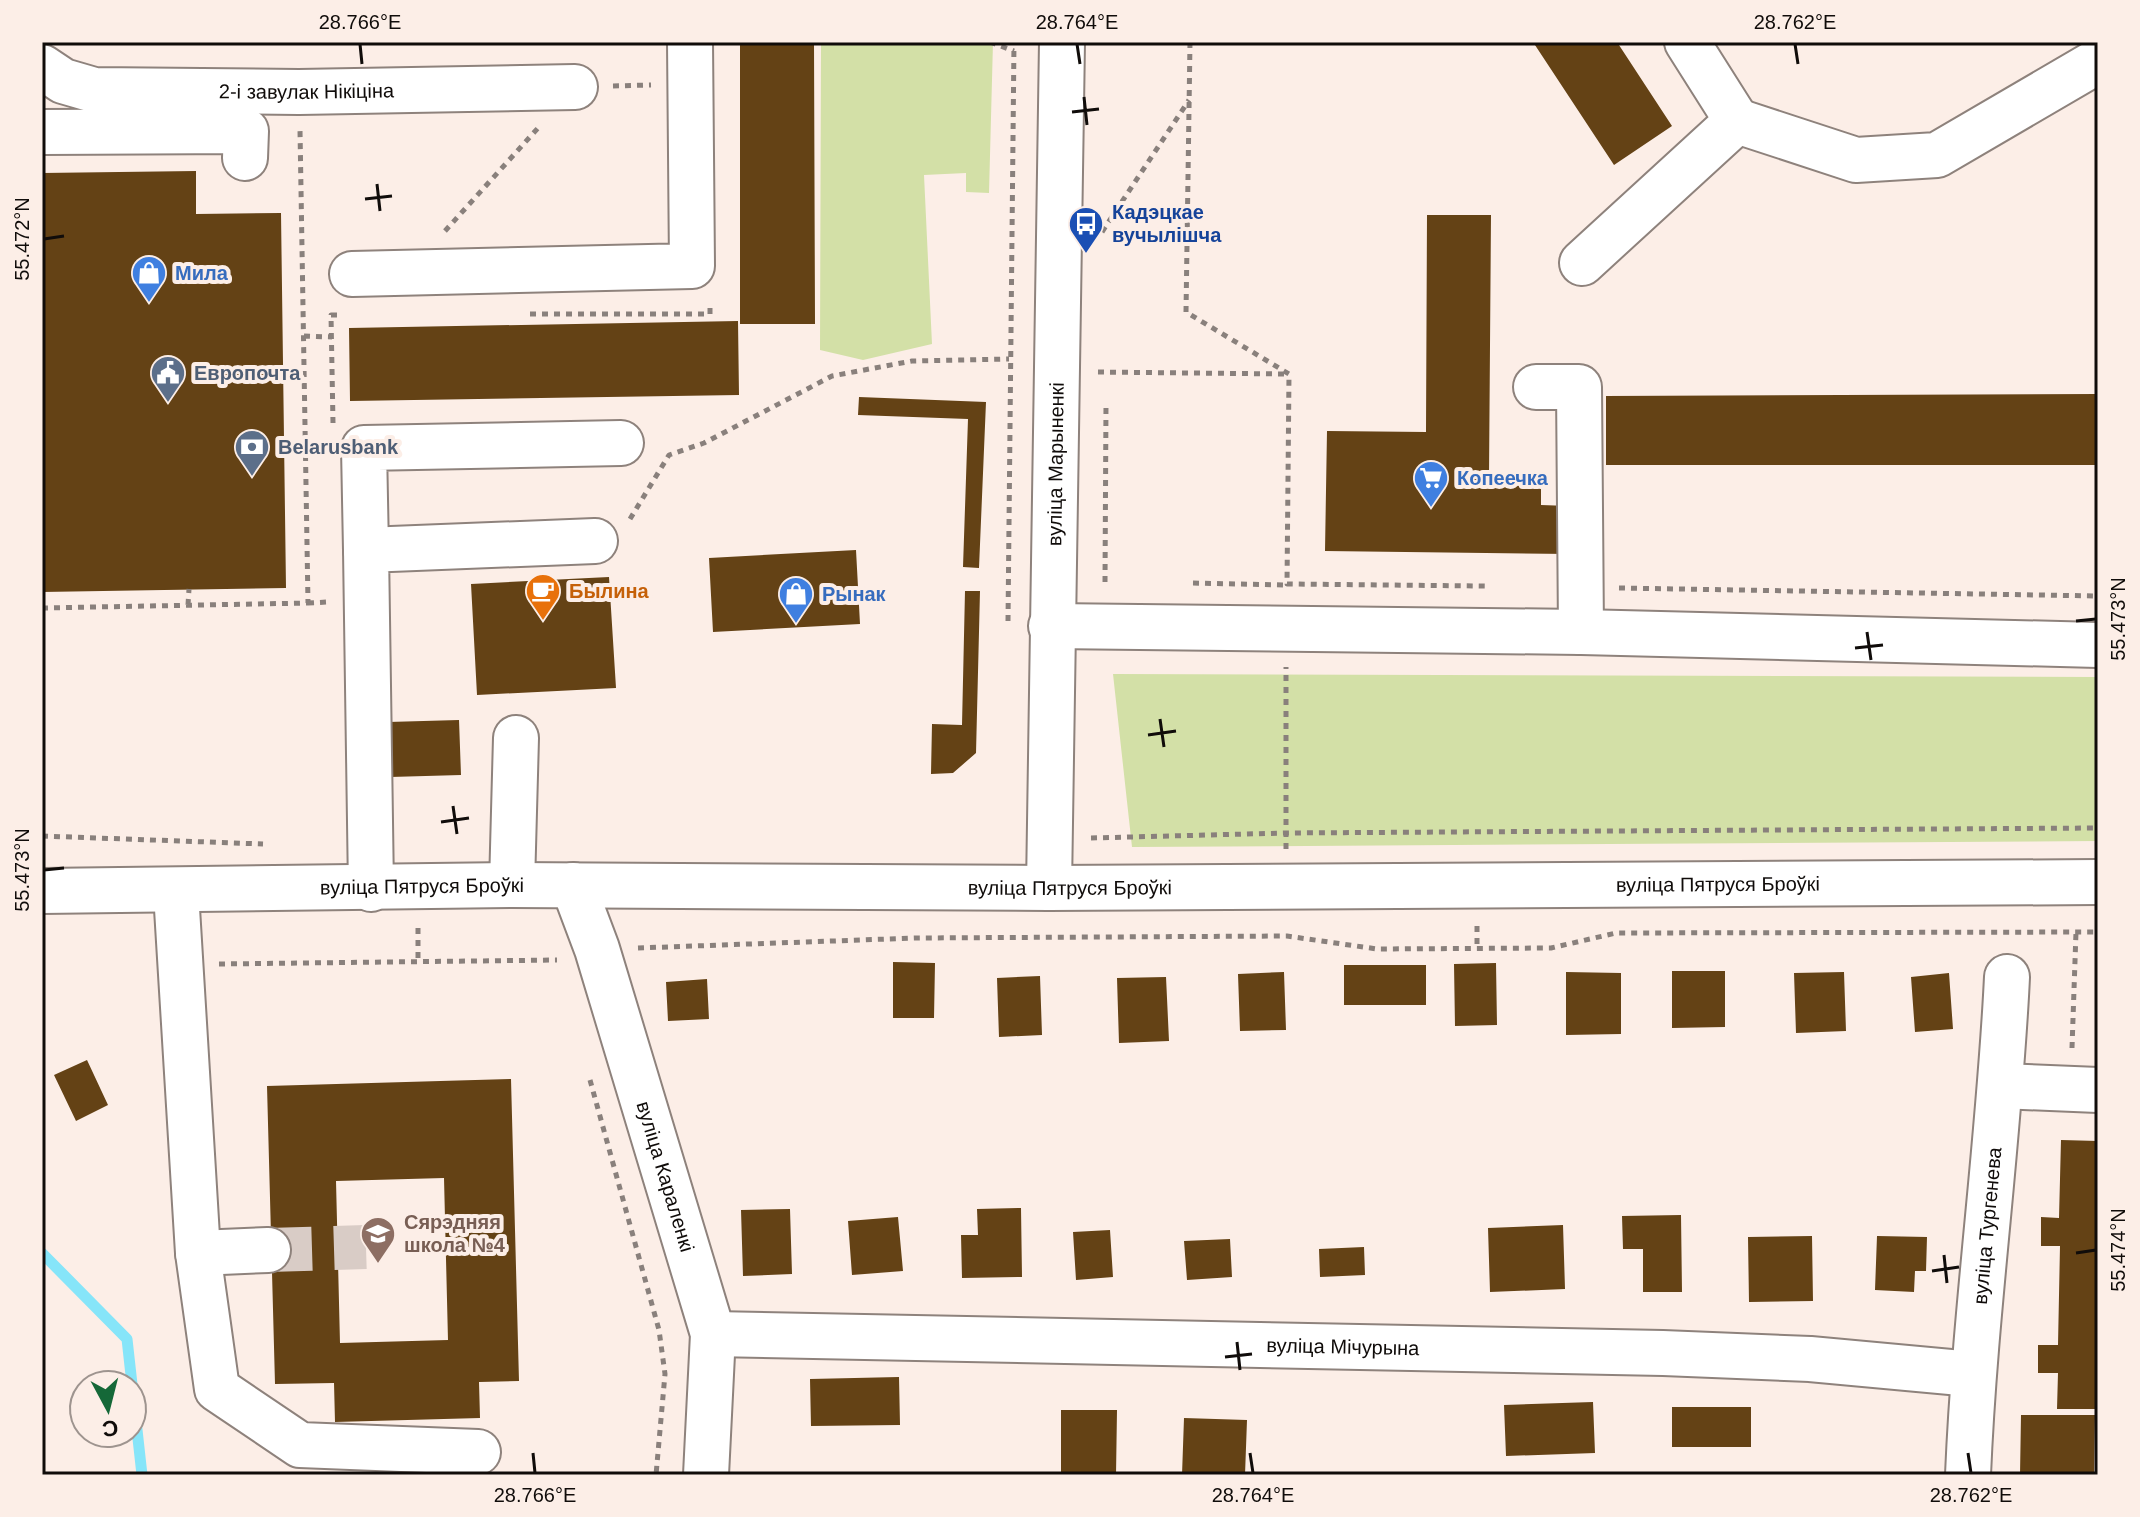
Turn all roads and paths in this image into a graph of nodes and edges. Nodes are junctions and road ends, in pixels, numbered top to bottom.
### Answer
1 (990, 42) edge
2 (1014, 42) edge
3 (1062, 42) edge
4 (1190, 42) edge
5 (1687, 42) edge
6 (1014, 51) junction
7 (2098, 61) edge
8 (690, 63) edge
9 (42, 68) edge
10 (575, 87) junction
11 (299, 92) junction
12 (1190, 99) junction
13 (1737, 121) junction
14 (42, 132) edge
15 (245, 158) dead end
16 (1095, 242) dead end
17 (1582, 263) dead end
18 (407, 272) junction
19 (349, 294) joint
20 (710, 298) dead end
21 (1186, 312) dead end
22 (519, 314) dead end
23 (304, 336) junction
24 (332, 337) junction
25 (1009, 359) junction
26 (1054, 372) junction
27 (1289, 374) dead end
28 (1536, 387) dead end
29 (1106, 404) dead end
30 (333, 438) dead end
31 (621, 443) dead end
32 (306, 453) junction
33 (319, 453) dead end
34 (595, 541) joint
35 (366, 550) junction
36 (1105, 582) dead end
37 (1287, 584) dead end
38 (189, 589) dead end
39 (335, 602) dead end
40 (308, 603) junction
41 (188, 605) junction
42 (42, 608) edge
43 (1030, 626) junction
44 (1286, 628) junction
45 (1581, 632) junction
46 (2098, 645) edge
47 (516, 738) dead end
48 (2098, 828) edge
49 (1286, 833) junction
50 (42, 836) edge
51 (1049, 839) junction
52 (277, 844) dead end
53 (2098, 882) edge
54 (512, 885) junction
55 (573, 885) junction
56 (1286, 887) junction
57 (1049, 888) junction
58 (371, 889) junction
59 (42, 891) edge
60 (176, 892) junction
61 (2076, 932) junction
62 (2098, 932) edge
63 (1287, 936) junction
64 (577, 954) junction
65 (180, 964) junction
66 (561, 975) dead end
67 (2007, 977) dead end
68 (590, 1078) dead end
69 (2001, 1086) junction
70 (2084, 1090) edge
71 (268, 1250) tunnel mouth
72 (198, 1253) junction
73 (713, 1334) junction
74 (1972, 1374) junction
75 (478, 1452) dead end
76 (656, 1475) edge
77 (706, 1475) edge
78 (1968, 1475) edge

1 - 6 path
2 - 6 path
3 - 26 street, вуліца Марыненкі
4 - 12 path
5 - 13 street
6 - 25 path
7 - 13 street
8 - 10 path
8 - 18 street
9 - 11 street, 2-і завулак Нікіціна
10 - 11 street, 2-і завулак Нікіціна
10 - 18 path
11 - 23 path
12 - 16 path
12 - 21 path
13 - 17 street
14 - 15 street
18 - 19 street
19 - 24 path
20 - 22 path
23 - 24 path
23 - 32 path
24 - 30 path
25 - 34 path
25 - 43 path
26 - 27 path
26 - 43 street, вуліца Марыненкі
28 - 45 street
29 - 36 path
31 - 35 street
32 - 33 path
32 - 40 path
34 - 35 street
35 - 58 street
37 - 44 path
38 - 41 path
39 - 40 path
40 - 41 path
41 - 42 path
43 - 44 street
43 - 51 street, вуліца Марыненкі
44 - 45 street
44 - 49 path
45 - 46 street
47 - 54 street
48 - 49 path
49 - 51 path
49 - 56 path
50 - 52 path
51 - 57 street, вуліца Марыненкі
53 - 56 street, вуліца Пятруся Броўкі
54 - 55 street, вуліца Пятруся Броўкі
54 - 58 street, вуліца Пятруся Броўкі
55 - 57 street, вуліца Пятруся Броўкі
55 - 64 street, вуліца Караленкі
56 - 57 street, вуліца Пятруся Броўкі
56 - 63 path
58 - 60 street, вуліца Пятруся Броўкі
59 - 60 street, вуліца Пятруся Броўкі
60 - 65 street
61 - 62 path
61 - 63 path
61 - 70 path
63 - 64 path
64 - 65 path
64 - 66 path
64 - 73 street, вуліца Караленкі
65 - 72 street
67 - 69 street, вуліца Тургенева
68 - 76 path
69 - 70 street
69 - 74 street, вуліца Тургенева
71 - 72 street
72 - 75 street
73 - 74 street, вуліца Мічурына
73 - 77 street, вуліца Караленкі
74 - 78 street, вуліца Тургенева

